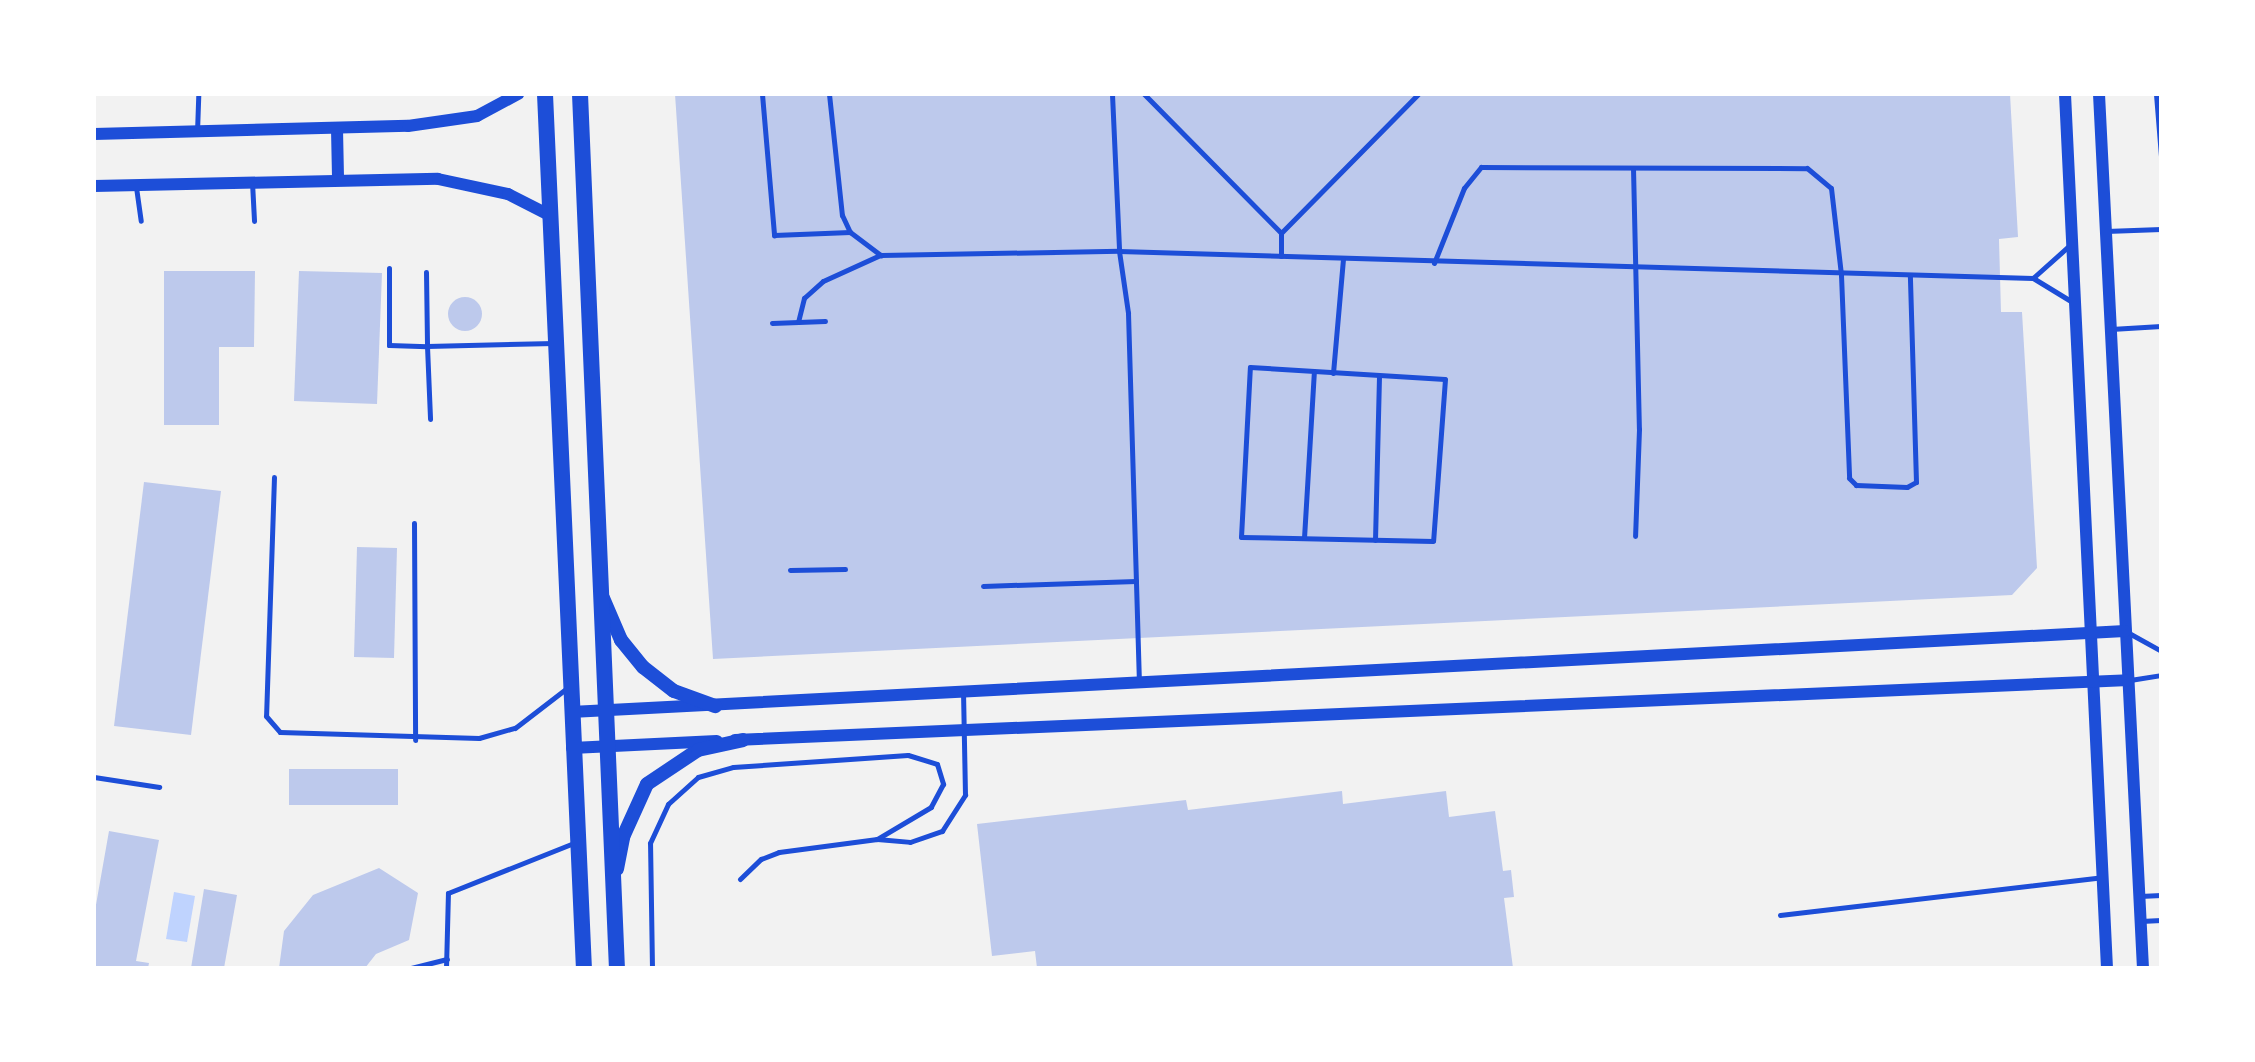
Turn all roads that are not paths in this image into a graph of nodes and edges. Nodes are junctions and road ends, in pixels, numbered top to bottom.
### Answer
1 (198, 94) edge
2 (518, 94) edge
3 (545, 94) edge
4 (580, 94) edge
5 (762, 94) edge
6 (829, 94) edge
7 (1112, 94) edge
8 (1144, 94) edge
9 (1418, 94) edge
10 (2065, 94) edge
11 (2099, 94) edge
12 (2156, 94) edge
13 (337, 129) junction
14 (197, 133) junction
15 (94, 134) edge
16 (2161, 156) edge
17 (1633, 168) junction
18 (338, 178) junction
19 (252, 181) junction
20 (135, 185) junction
21 (94, 186) edge
22 (549, 215) junction
23 (141, 221) dead end
24 (254, 221) dead end
25 (2161, 229) edge
26 (2105, 231) junction
27 (850, 232) junction
28 (1281, 233) junction
29 (2072, 244) junction
30 (1119, 251) junction
31 (881, 255) junction
32 (1281, 256) junction
33 (1343, 259) junction
34 (1434, 263) junction
35 (1633, 266) junction
36 (389, 268) dead end
37 (426, 272) dead end
38 (1841, 275) junction
39 (1910, 276) junction
40 (2033, 278) junction
41 (2075, 304) junction
42 (825, 321) dead end
43 (798, 322) junction
44 (772, 323) dead end
45 (2161, 326) edge
46 (2110, 329) junction
47 (555, 343) junction
48 (427, 346) junction
49 (1314, 371) junction
50 (1333, 373) junction
51 (1379, 376) junction
52 (430, 419) dead end
53 (274, 477) dead end
54 (414, 523) dead end
55 (1635, 536) dead end
56 (1304, 538) junction
57 (1375, 540) junction
58 (845, 569) dead end
59 (790, 570) dead end
60 (1136, 581) junction
61 (983, 586) dead end
62 (601, 592) junction
63 (2125, 631) junction
64 (2088, 633) junction
65 (2161, 651) edge
66 (2161, 675) edge
67 (1139, 680) junction
68 (2093, 680) junction
69 (2129, 680) junction
70 (570, 685) junction
71 (963, 693) junction
72 (715, 706) junction
73 (604, 711) junction
74 (571, 712) junction
75 (965, 731) junction
76 (415, 740) junction
77 (743, 740) junction
78 (606, 746) junction
79 (572, 748) junction
80 (94, 777) edge
81 (159, 787) dead end
82 (877, 839) junction
83 (577, 842) junction
84 (2103, 876) junction
85 (740, 879) dead end
86 (613, 885) junction
87 (2161, 895) edge
88 (2139, 896) junction
89 (1780, 915) dead end
90 (2161, 920) edge
91 (2140, 921) junction
92 (447, 959) junction
93 (411, 968) edge
94 (446, 968) edge
95 (584, 968) edge
96 (617, 968) edge
97 (652, 968) edge
98 (2107, 968) edge
99 (2143, 968) edge

1 - 14 lane
2 - 13 street
3 - 22 main road
4 - 62 main road
5 - 27 lane
6 - 27 lane
7 - 30 lane
8 - 28 lane
9 - 28 lane
10 - 29 street
11 - 26 street
12 - 16 lane
13 - 14 street
13 - 18 street
14 - 15 street
17 - 34 lane
17 - 35 lane
17 - 38 lane
18 - 19 street
18 - 22 street
19 - 20 street
19 - 24 lane
20 - 21 street
20 - 23 lane
22 - 47 main road
25 - 26 lane
26 - 46 street
27 - 31 lane
28 - 32 lane
29 - 40 lane
29 - 41 street
30 - 31 lane
30 - 32 lane
30 - 60 lane
31 - 43 lane
32 - 33 lane
33 - 34 lane
33 - 50 lane
34 - 35 lane
35 - 38 lane
35 - 55 lane
36 - 48 lane
37 - 48 lane
38 - 39 lane
38 - 39 lane
39 - 40 lane
40 - 41 lane
41 - 64 street
42 - 43 lane
43 - 44 lane
45 - 46 lane
46 - 63 street
47 - 48 lane
47 - 70 main road
48 - 52 lane
49 - 50 lane
49 - 56 lane
49 - 56 lane
50 - 51 lane
51 - 57 lane
51 - 57 lane
53 - 76 lane
54 - 76 lane
56 - 57 lane
58 - 59 lane
60 - 61 lane
60 - 67 lane
62 - 72 main road
62 - 73 main road
63 - 64 street
63 - 65 lane
63 - 69 street
64 - 67 street
64 - 68 street
66 - 69 lane
67 - 71 street
68 - 69 street
68 - 75 street
68 - 84 street
69 - 88 street
70 - 74 main road
70 - 76 lane
71 - 72 street
71 - 75 lane
72 - 73 street
73 - 74 street
73 - 78 main road
74 - 79 main road
75 - 77 street
75 - 82 lane
77 - 78 street
77 - 86 main road
78 - 79 street
78 - 86 main road
79 - 83 main road
80 - 81 lane
82 - 85 lane
82 - 97 lane
83 - 92 lane
83 - 95 main road
84 - 89 lane
84 - 98 street
86 - 96 main road
87 - 88 lane
88 - 91 street
90 - 91 lane
91 - 99 street
92 - 93 lane
92 - 94 lane

